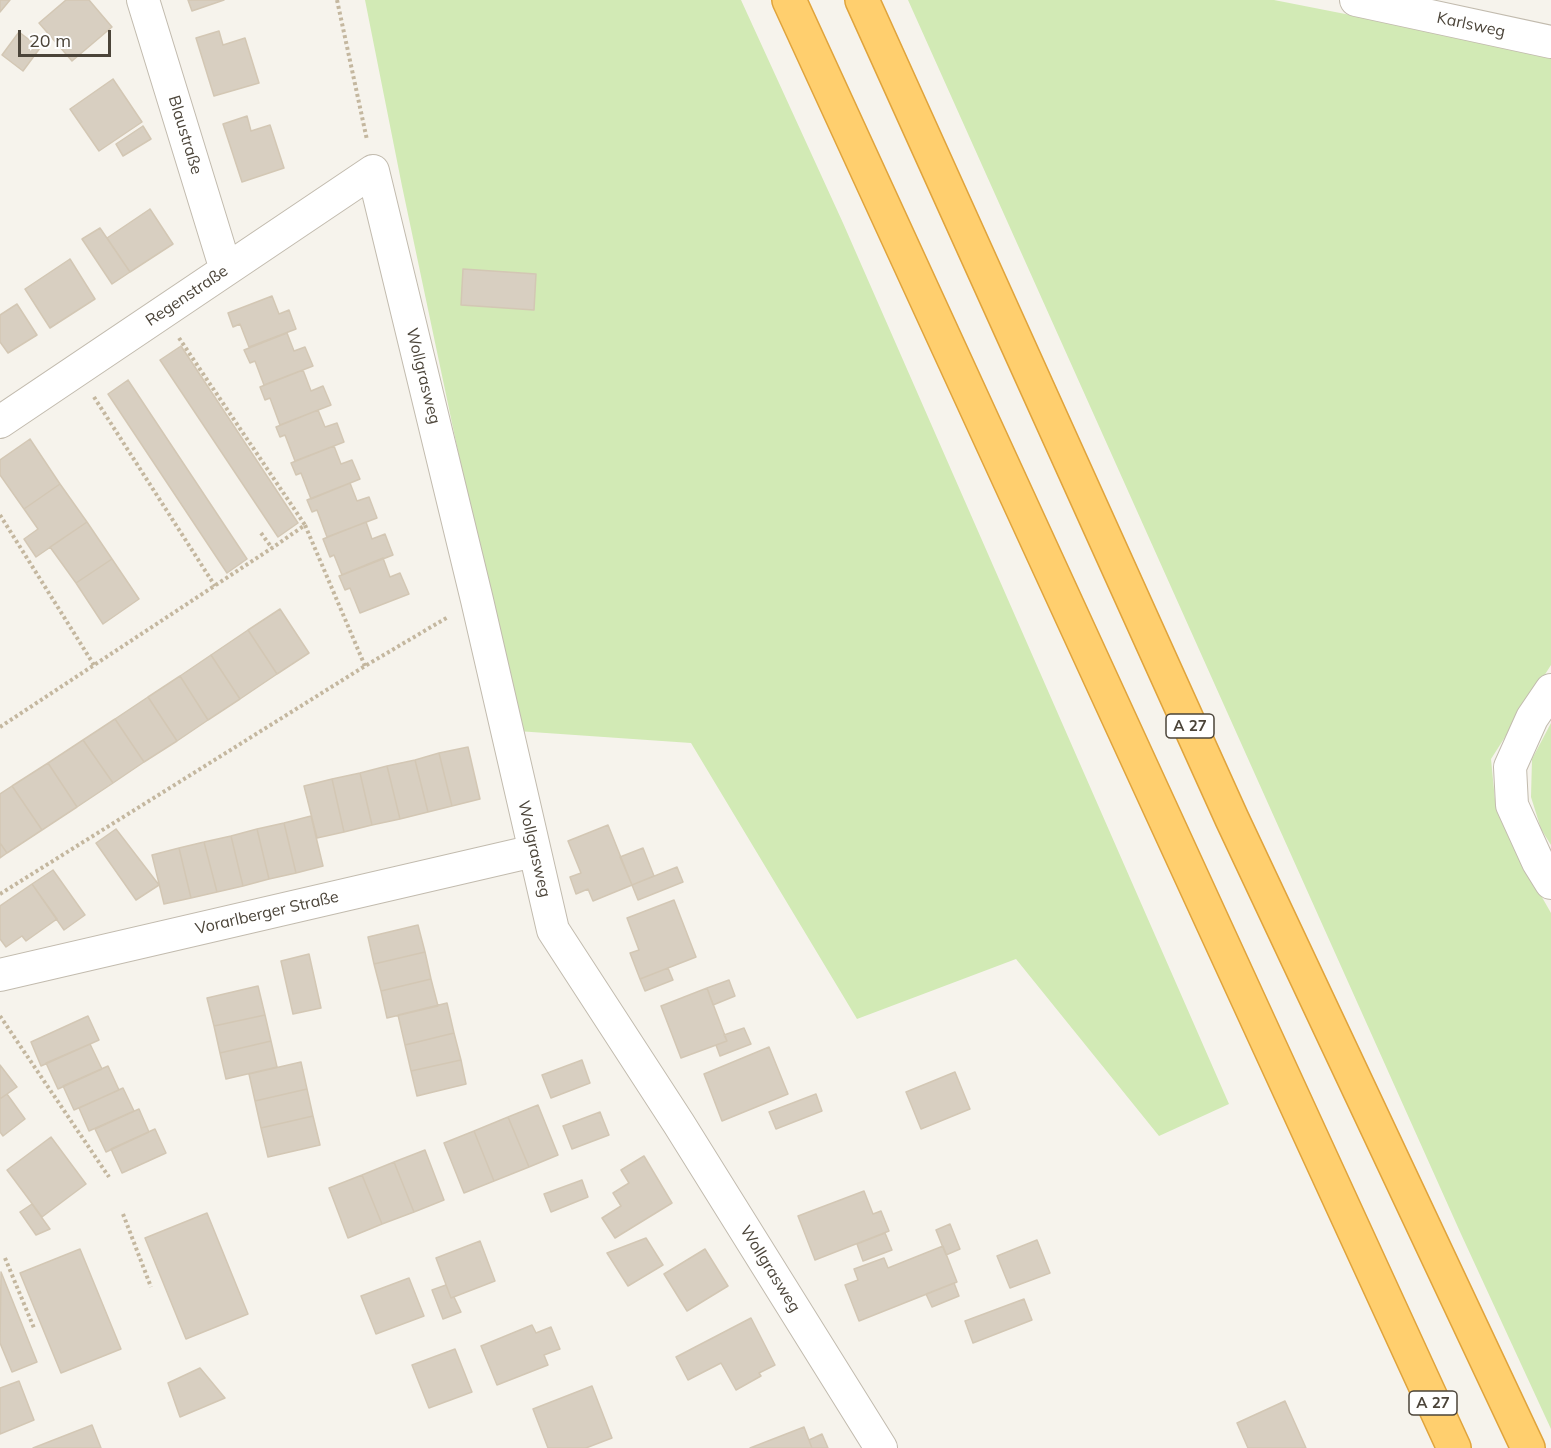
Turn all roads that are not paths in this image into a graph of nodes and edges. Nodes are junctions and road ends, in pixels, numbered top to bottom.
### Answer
1 (143, 0) edge
2 (789, 0) edge
3 (862, 0) edge
4 (1356, 0) edge
5 (1551, 42) edge
6 (373, 171) joint
7 (226, 270) junction
8 (0, 422) edge
9 (1551, 690) edge
10 (534, 851) junction
11 (1551, 883) edge
12 (0, 975) edge
13 (881, 1448) edge
14 (1454, 1448) edge
15 (1528, 1448) edge

1 - 7 street, Blaustraße
2 - 14 highway, A 27
3 - 15 highway, A 27
4 - 5 street, Karlsweg
6 - 7 street, Regenstraße
6 - 10 street, Wollgrasweg
7 - 8 street, Regenstraße
9 - 11 street
10 - 12 street, Vorarlberger Straße
10 - 13 street, Wollgrasweg

